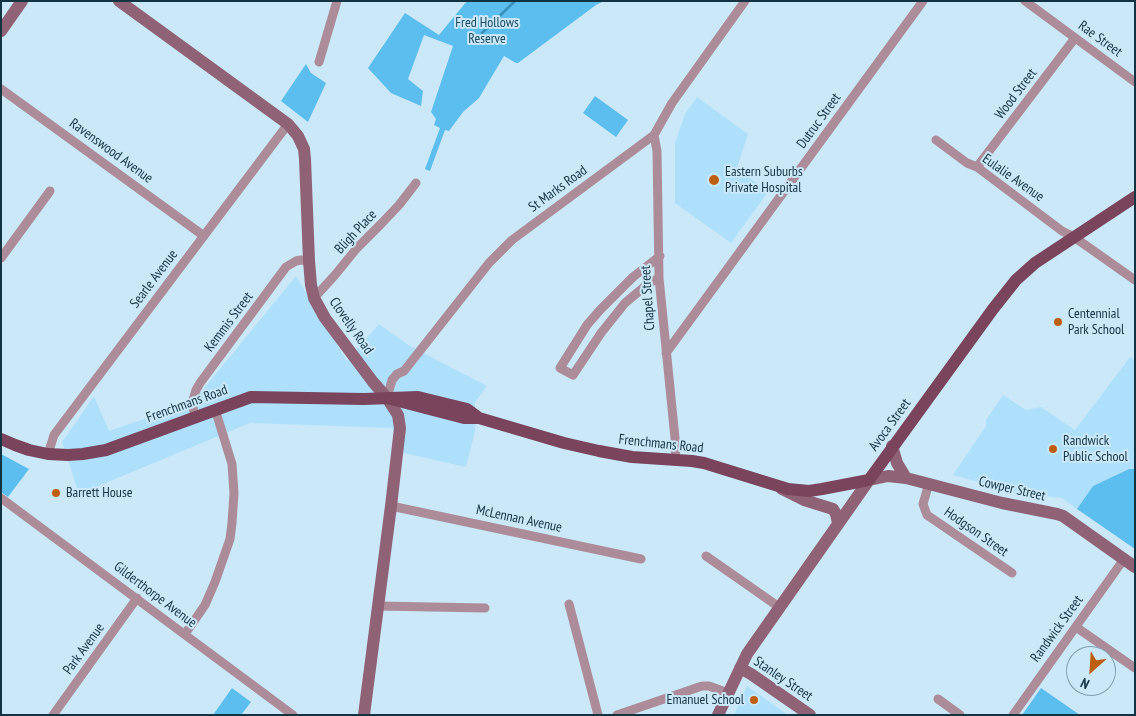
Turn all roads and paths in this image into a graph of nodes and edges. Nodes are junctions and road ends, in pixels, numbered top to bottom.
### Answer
1 (22, 1) edge
2 (119, 1) edge
3 (337, 1) edge
4 (744, 1) edge
5 (923, 1) edge
6 (1025, 1) edge
7 (1, 30) edge
8 (1075, 38) junction
9 (319, 62) dead end
10 (1135, 82) edge
11 (1, 89) edge
12 (288, 124) junction
13 (654, 135) junction
14 (936, 140) dead end
15 (977, 167) junction
16 (416, 183) dead end
17 (50, 191) dead end
18 (1135, 197) edge
19 (204, 236) junction
20 (1074, 237) junction
21 (660, 256) junction
22 (1, 258) edge
23 (308, 260) junction
24 (659, 278) junction
25 (1135, 280) edge
26 (314, 298) junction
27 (666, 353) junction
28 (387, 398) junction
29 (216, 409) junction
30 (195, 417) junction
31 (1, 439) edge
32 (892, 446) junction
33 (48, 454) junction
34 (675, 460) junction
35 (906, 478) junction
36 (869, 480) junction
37 (929, 483) junction
38 (772, 485) junction
39 (1, 498) edge
40 (391, 506) junction
41 (838, 523) junction
42 (706, 556) dead end
43 (641, 559) dead end
44 (1124, 559) junction
45 (1135, 567) edge
46 (1012, 574) dead end
47 (137, 598) junction
48 (569, 604) dead end
49 (378, 606) junction
50 (485, 608) dead end
51 (779, 608) junction
52 (1076, 627) junction
53 (185, 634) junction
54 (740, 668) junction
55 (1135, 668) edge
56 (728, 693) junction
57 (938, 699) dead end
58 (53, 715) edge
59 (293, 715) edge
60 (364, 715) edge
61 (598, 715) edge
62 (617, 715) edge
63 (718, 715) edge
64 (810, 715) edge
65 (960, 715) edge
66 (1013, 715) edge

1 - 7 street
2 - 12 street, Clovelly Road
3 - 9 street
4 - 13 street, St Marks Road
5 - 27 street, Dutruc Street
6 - 8 street, Rae Street
8 - 10 street, Rae Street
8 - 15 street, Wood Street
11 - 19 street, Ravenswood Avenue
12 - 19 street, Searle Avenue
12 - 23 street, Clovelly Road
13 - 21 street, Chapel Street
13 - 28 street, St Marks Road
14 - 15 street, Eulalie Avenue
15 - 20 street, Eulalie Avenue
16 - 26 street, Bligh Place
17 - 22 street
18 - 20 main road, Avoca Street
19 - 33 street, Searle Avenue
20 - 25 street, Eulalie Avenue
20 - 32 main road, Avoca Street
21 - 24 street, Chapel Street
21 - 24 street
23 - 26 street, Clovelly Road
23 - 30 street, Kemmis Street
24 - 27 street, Chapel Street
26 - 28 street, Clovelly Road
27 - 34 street, Chapel Street
28 - 29 main road, Frenchmans Road
28 - 34 main road, Frenchmans Road
28 - 40 street, Clovelly Road
29 - 30 main road, Frenchmans Road
29 - 53 street
30 - 33 main road, Frenchmans Road
31 - 33 main road, Frenchmans Road
32 - 35 street
32 - 36 main road, Avoca Street
34 - 38 main road, Frenchmans Road
35 - 36 street, Cowper Street
35 - 37 street, Cowper Street
36 - 38 main road, Frenchmans Road
36 - 41 street, Avoca Street
37 - 44 street, Cowper Street
37 - 46 street, Hodgson Street
38 - 41 street
39 - 47 street, Gilderthorpe Avenue
40 - 43 street, McLennan Avenue
40 - 49 street, Clovelly Road
41 - 51 street, Avoca Street
42 - 51 street
44 - 45 street, Cowper Street
44 - 52 street, Randwick Street
47 - 53 street, Gilderthorpe Avenue
47 - 58 street, Park Avenue
48 - 61 street
49 - 50 street
49 - 60 street, Clovelly Road
51 - 54 street, Avoca Street
52 - 55 street
52 - 66 street, Randwick Street
53 - 59 street, Gilderthorpe Avenue
54 - 56 street, Avoca Street
54 - 64 street, Stanley Street
56 - 62 street
56 - 63 street, Avoca Street
57 - 65 street

